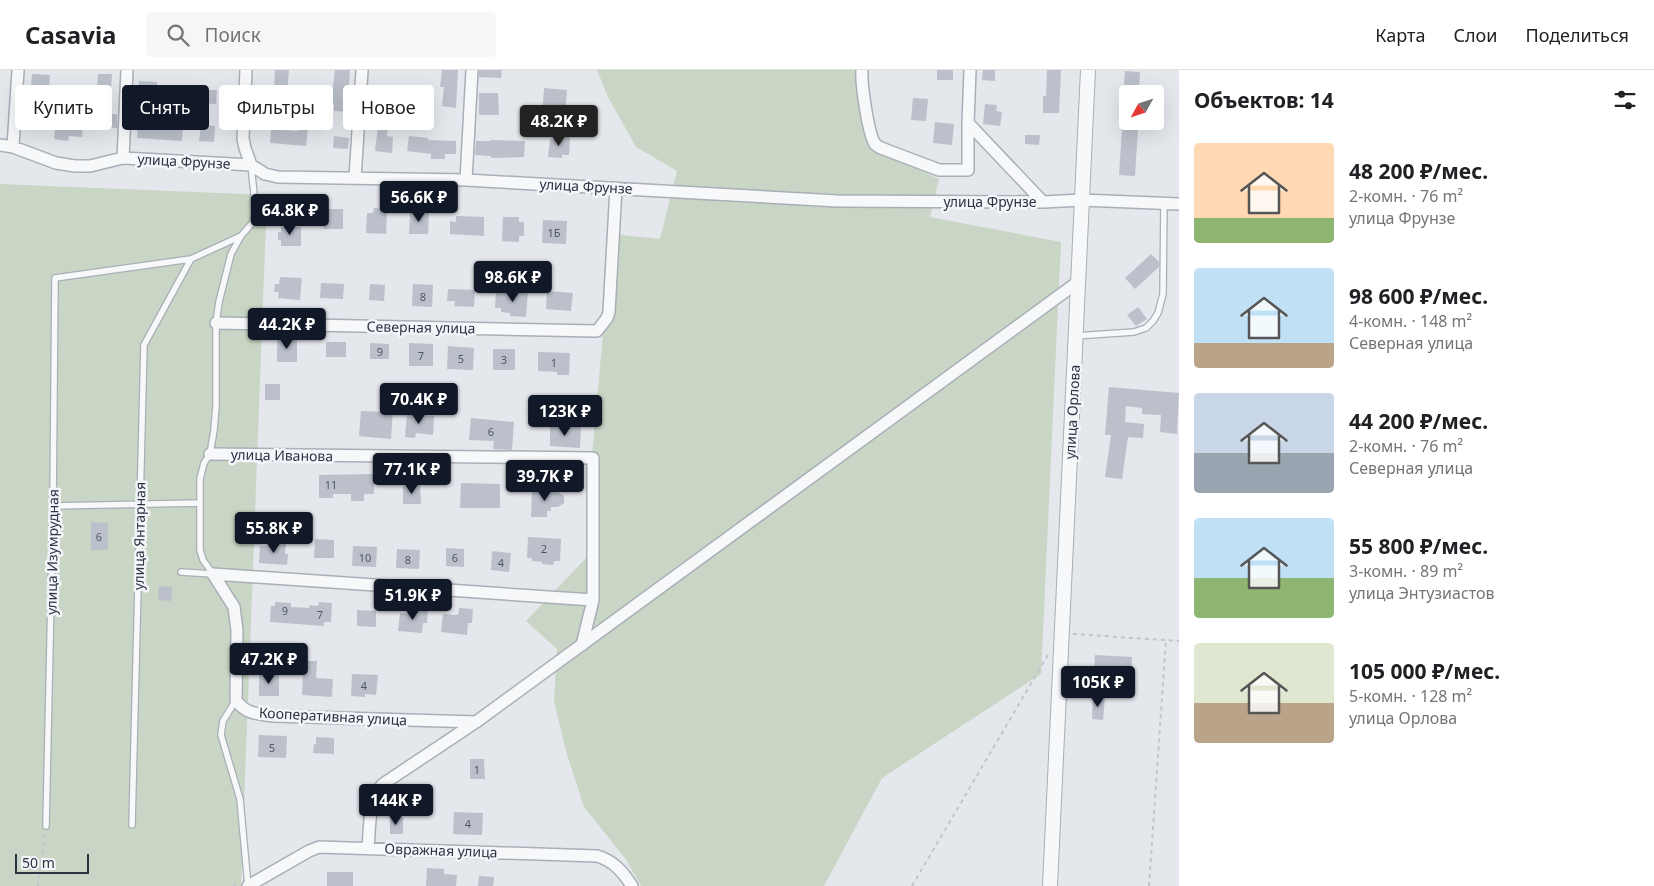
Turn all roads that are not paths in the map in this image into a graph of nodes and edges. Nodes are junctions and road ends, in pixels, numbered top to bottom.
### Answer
1 (18, 70) edge
2 (127, 70) edge
3 (246, 70) edge
4 (362, 70) edge
5 (472, 70) edge
6 (862, 70) edge
7 (970, 70) edge
8 (1088, 70) edge
9 (968, 123) junction
10 (0, 145) edge
11 (13, 147) junction
12 (123, 158) junction
13 (252, 165) junction
14 (356, 178) junction
15 (466, 180) junction
16 (616, 188) junction
17 (1082, 200) junction
18 (1043, 202) junction
19 (1164, 203) junction
20 (1179, 204) edge
21 (241, 236) junction
22 (191, 259) junction
23 (1078, 282) junction
24 (216, 323) junction
25 (1075, 336) junction
26 (210, 454) junction
27 (199, 503) junction
28 (140, 504) junction
29 (53, 506) junction
30 (181, 572) dead end
31 (214, 574) junction
32 (593, 600) junction
33 (582, 644) junction
34 (236, 700) junction
35 (476, 722) junction
36 (132, 824) dead end
37 (46, 826) road end
38 (368, 848) junction
39 (248, 886) edge
40 (632, 886) edge
41 (1050, 886) edge

1 - 11 street
2 - 12 street
3 - 13 street
4 - 14 street
5 - 15 street
6 - 9 street
7 - 9 street
8 - 17 street, улица Орлова
9 - 18 street
10 - 11 street, улица Фрунзе
11 - 12 street, улица Фрунзе
12 - 13 street, улица Фрунзе
13 - 14 street, улица Фрунзе
13 - 21 lane
14 - 15 street, улица Фрунзе
15 - 16 street, улица Фрунзе
16 - 18 street, улица Фрунзе
16 - 24 street, Северная улица
17 - 18 street, улица Фрунзе
17 - 19 street, улица Фрунзе
17 - 23 street, улица Орлова
19 - 20 street, улица Фрунзе
19 - 25 lane
21 - 22 lane
21 - 24 lane
22 - 28 lane, улица Янтарная
22 - 29 lane, улица Изумрудная
23 - 25 street, улица Орлова
23 - 33 street
24 - 26 lane
25 - 41 street, улица Орлова
26 - 27 lane
26 - 32 street, улица Иванова
27 - 28 lane
27 - 31 lane
28 - 29 lane
28 - 36 lane, улица Янтарная
29 - 37 lane, улица Изумрудная
30 - 31 lane
31 - 32 street
31 - 34 street
32 - 33 street
33 - 35 street
34 - 35 street, Кооперативная улица
34 - 39 lane
35 - 38 street
38 - 39 street, Овражная улица
38 - 40 street, Овражная улица

